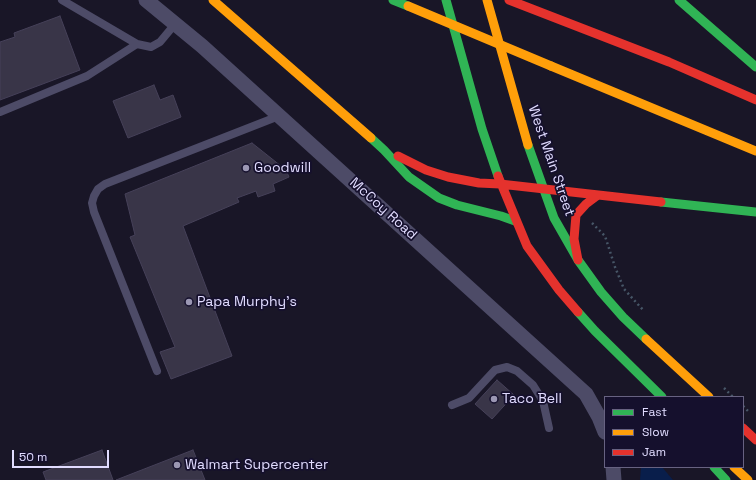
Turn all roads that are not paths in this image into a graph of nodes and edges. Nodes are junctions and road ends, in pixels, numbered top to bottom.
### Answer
1 (62, 0) edge
2 (146, 0) edge
3 (213, 0) edge
4 (393, 0) edge
5 (446, 0) edge
6 (487, 0) edge
7 (509, 0) edge
8 (679, 0) edge
9 (175, 24) junction
10 (137, 44) junction
11 (756, 67) edge
12 (756, 100) edge
13 (0, 112) edge
14 (279, 116) junction
15 (384, 150) junction
16 (756, 151) edge
17 (500, 184) junction
18 (543, 188) junction
19 (598, 195) junction
20 (756, 212) edge
21 (516, 221) junction
22 (578, 260) junction
23 (631, 366) junction
24 (158, 371) dead end
25 (642, 390) dead end
26 (661, 396) edge
27 (708, 396) edge
28 (452, 405) dead end
29 (549, 428) dead end
30 (744, 429) edge
31 (604, 430) edge
32 (756, 440) edge
33 (613, 468) edge
34 (715, 468) edge
35 (735, 468) edge
36 (614, 480) edge
37 (726, 480) edge
38 (748, 480) edge

1 - 10 lane
2 - 9 street, McCoy Road
3 - 15 main road
4 - 16 main road, bridge
5 - 17 main road
6 - 18 main road, West Main Street
7 - 12 main road
8 - 11 main road
9 - 10 lane
9 - 14 street, McCoy Road
10 - 13 lane
14 - 24 lane
14 - 31 street, McCoy Road
15 - 17 main road
15 - 21 main road
17 - 18 main road
17 - 21 main road
18 - 19 main road
18 - 22 main road, West Main Street
19 - 20 main road
19 - 22 main road
21 - 23 main road
22 - 27 main road, West Main Street
23 - 25 main road
23 - 26 main road
28 - 29 lane
30 - 32 main road
33 - 36 street
34 - 37 main road
35 - 38 main road

